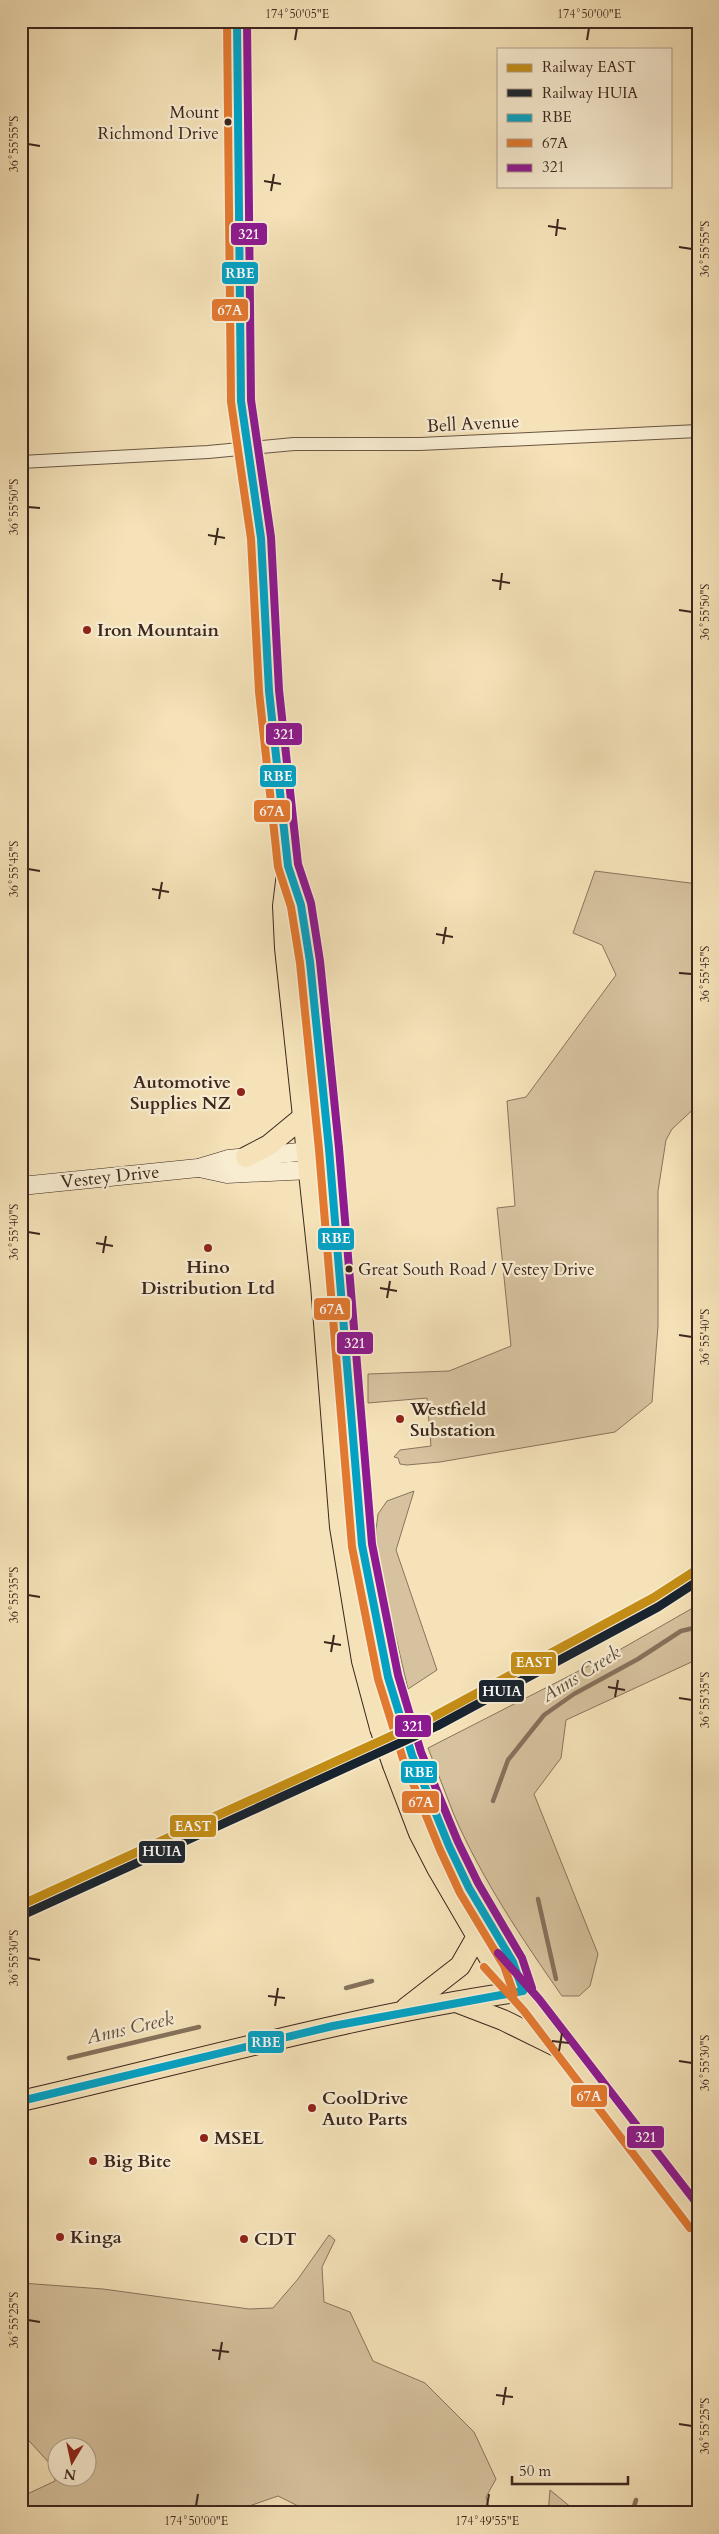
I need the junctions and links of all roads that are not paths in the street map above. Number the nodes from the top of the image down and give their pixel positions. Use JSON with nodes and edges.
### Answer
{"nodes":[{"id":1,"x":237,"y":21,"type":"edge"},
{"id":2,"x":698,"y":431,"type":"edge"},
{"id":3,"x":249,"y":448,"type":"junction"},
{"id":4,"x":21,"y":462,"type":"edge"},
{"id":5,"x":288,"y":866,"type":"junction"},
{"id":6,"x":303,"y":1117,"type":"junction"},
{"id":7,"x":306,"y":1152,"type":"junction"},
{"id":8,"x":246,"y":1157,"type":"junction"},
{"id":9,"x":330,"y":1159,"type":"junction"},
{"id":10,"x":198,"y":1168,"type":"junction"},
{"id":11,"x":308,"y":1171,"type":"junction"},
{"id":12,"x":21,"y":1186,"type":"edge"},
{"id":13,"x":476,"y":1938,"type":"junction"},
{"id":14,"x":523,"y":1991,"type":"junction"},
{"id":15,"x":454,"y":2001,"type":"junction"},
{"id":16,"x":402,"y":2011,"type":"junction"},
{"id":17,"x":568,"y":2052,"type":"junction"},
{"id":18,"x":21,"y":2101,"type":"edge"},
{"id":19,"x":698,"y":2222,"type":"edge"}],
"edges":[{"from":1,"to":3,"type":"main road"},
{"from":2,"to":3,"type":"street","name":"Bell Avenue"},
{"from":3,"to":4,"type":"street"},
{"from":3,"to":5,"type":"main road"},
{"from":5,"to":6,"type":"main road"},
{"from":5,"to":9,"type":"main road"},
{"from":6,"to":7,"type":"main road"},
{"from":6,"to":8,"type":"main road"},
{"from":7,"to":8,"type":"street","name":"Vestey Drive"},
{"from":7,"to":9,"type":"street","name":"Vestey Drive"},
{"from":7,"to":11,"type":"main road"},
{"from":8,"to":10,"type":"street","name":"Vestey Drive"},
{"from":9,"to":11,"type":"street","name":"Vestey Drive"},
{"from":9,"to":14,"type":"main road","bridge":true},
{"from":10,"to":11,"type":"street","name":"Vestey Drive"},
{"from":10,"to":12,"type":"street","name":"Vestey Drive"},
{"from":11,"to":13,"type":"main road","bridge":true},
{"from":13,"to":14,"type":"main road"},
{"from":13,"to":16,"type":"main road"},
{"from":14,"to":15,"type":"main road"},
{"from":14,"to":17,"type":"main road"},
{"from":15,"to":16,"type":"main road"},
{"from":15,"to":17,"type":"main road"},
{"from":16,"to":18,"type":"main road"},
{"from":17,"to":19,"type":"main road"}]}
